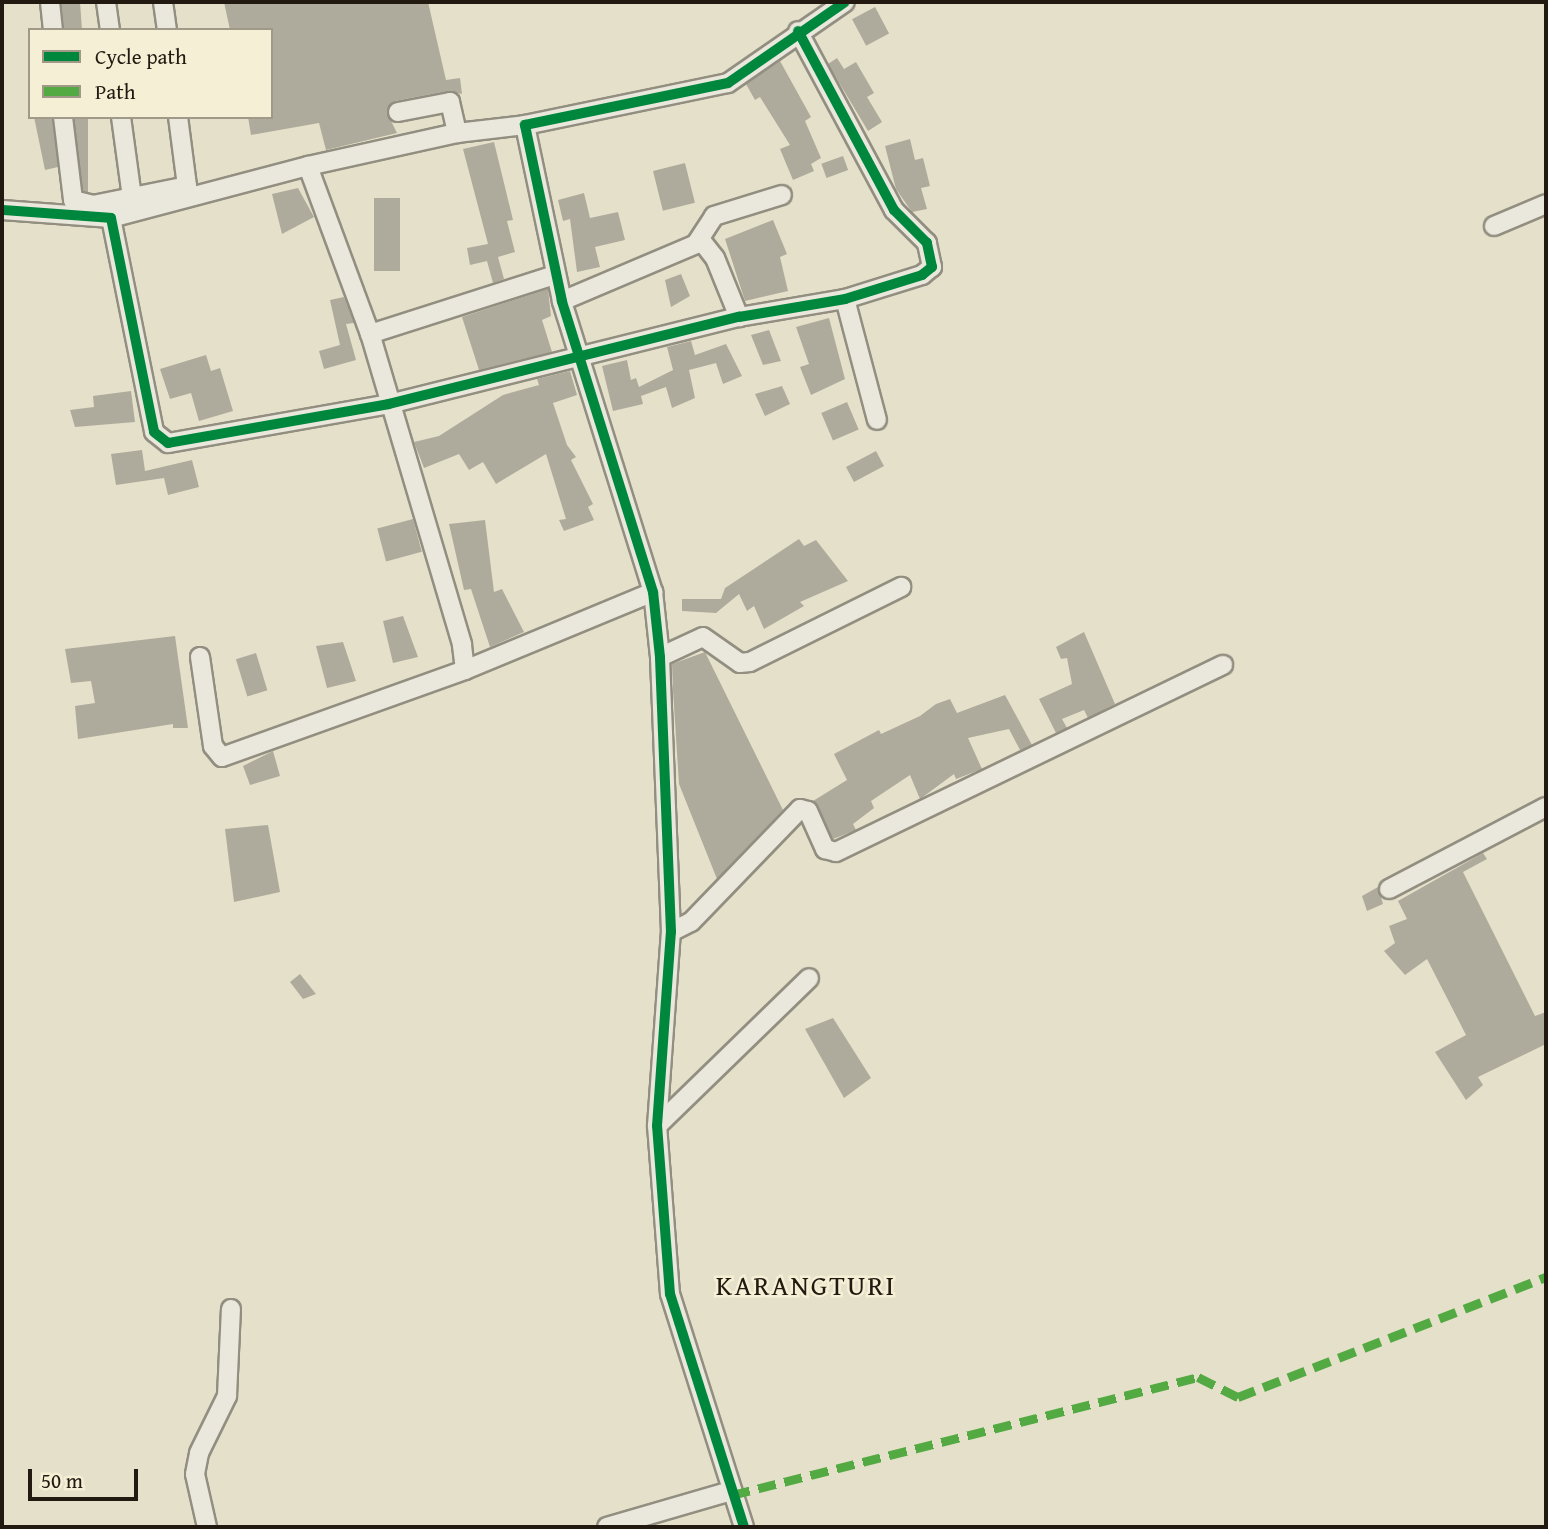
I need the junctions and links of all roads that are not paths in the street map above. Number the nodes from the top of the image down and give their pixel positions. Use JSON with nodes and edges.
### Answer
{"nodes":[{"id":1,"x":50,"y":2,"type":"edge"},
{"id":2,"x":106,"y":2,"type":"edge"},
{"id":3,"x":163,"y":2,"type":"edge"},
{"id":4,"x":845,"y":2,"type":"edge"},
{"id":5,"x":53,"y":28,"type":"edge"},
{"id":6,"x":110,"y":28,"type":"edge"},
{"id":7,"x":167,"y":28,"type":"edge"},
{"id":8,"x":798,"y":30,"type":"junction"},
{"id":9,"x":398,"y":112,"type":"dead end"},
{"id":10,"x":63,"y":119,"type":"edge"},
{"id":11,"x":121,"y":119,"type":"edge"},
{"id":12,"x":178,"y":119,"type":"edge"},
{"id":13,"x":525,"y":125,"type":"junction"},
{"id":14,"x":457,"y":133,"type":"junction"},
{"id":15,"x":308,"y":166,"type":"junction"},
{"id":16,"x":782,"y":195,"type":"dead end"},
{"id":17,"x":132,"y":197,"type":"junction"},
{"id":18,"x":1546,"y":204,"type":"edge"},
{"id":19,"x":2,"y":210,"type":"edge"},
{"id":20,"x":100,"y":213,"type":"junction"},
{"id":21,"x":1494,"y":226,"type":"dead end"},
{"id":22,"x":700,"y":239,"type":"junction"},
{"id":23,"x":555,"y":275,"type":"junction"},
{"id":24,"x":845,"y":299,"type":"junction"},
{"id":25,"x":562,"y":301,"type":"junction"},
{"id":26,"x":739,"y":317,"type":"junction"},
{"id":27,"x":370,"y":334,"type":"junction"},
{"id":28,"x":579,"y":357,"type":"junction"},
{"id":29,"x":389,"y":404,"type":"junction"},
{"id":30,"x":877,"y":420,"type":"dead end"},
{"id":31,"x":901,"y":587,"type":"dead end"},
{"id":32,"x":653,"y":592,"type":"junction"},
{"id":33,"x":200,"y":657,"type":"dead end"},
{"id":34,"x":660,"y":657,"type":"junction"},
{"id":35,"x":1223,"y":666,"type":"dead end"},
{"id":36,"x":465,"y":670,"type":"junction"},
{"id":37,"x":1546,"y":807,"type":"edge"},
{"id":38,"x":1389,"y":889,"type":"dead end"},
{"id":39,"x":671,"y":932,"type":"junction"},
{"id":40,"x":809,"y":978,"type":"dead end"},
{"id":41,"x":657,"y":1126,"type":"junction"},
{"id":42,"x":232,"y":1309,"type":"dead end"},
{"id":43,"x":731,"y":1491,"type":"junction"},
{"id":44,"x":207,"y":1527,"type":"edge"},
{"id":45,"x":607,"y":1527,"type":"edge"},
{"id":46,"x":744,"y":1527,"type":"edge"}],
"edges":[{"from":1,"to":5,"type":"street"},
{"from":2,"to":6,"type":"street"},
{"from":3,"to":7,"type":"street"},
{"from":4,"to":8,"type":"street"},
{"from":8,"to":13,"type":"street"},
{"from":8,"to":24,"type":"street"},
{"from":9,"to":14,"type":"street"},
{"from":10,"to":20,"type":"street"},
{"from":11,"to":17,"type":"street"},
{"from":12,"to":17,"type":"street"},
{"from":13,"to":14,"type":"street"},
{"from":13,"to":23,"type":"street"},
{"from":14,"to":15,"type":"street"},
{"from":15,"to":20,"type":"street"},
{"from":15,"to":27,"type":"street"},
{"from":16,"to":22,"type":"street"},
{"from":17,"to":20,"type":"street"},
{"from":18,"to":21,"type":"street"},
{"from":19,"to":20,"type":"street"},
{"from":20,"to":29,"type":"street"},
{"from":22,"to":25,"type":"street"},
{"from":22,"to":26,"type":"street"},
{"from":23,"to":25,"type":"street"},
{"from":23,"to":27,"type":"street"},
{"from":24,"to":26,"type":"street"},
{"from":24,"to":30,"type":"street"},
{"from":25,"to":28,"type":"street"},
{"from":26,"to":28,"type":"street"},
{"from":27,"to":29,"type":"street"},
{"from":28,"to":29,"type":"street"},
{"from":28,"to":32,"type":"street"},
{"from":29,"to":36,"type":"street"},
{"from":31,"to":34,"type":"street"},
{"from":32,"to":34,"type":"street"},
{"from":32,"to":36,"type":"street"},
{"from":33,"to":36,"type":"street"},
{"from":34,"to":39,"type":"street"},
{"from":35,"to":39,"type":"street"},
{"from":37,"to":38,"type":"street"},
{"from":39,"to":41,"type":"street"},
{"from":40,"to":41,"type":"street"},
{"from":41,"to":43,"type":"street"},
{"from":42,"to":44,"type":"street"},
{"from":43,"to":45,"type":"street"},
{"from":43,"to":46,"type":"street"}]}
